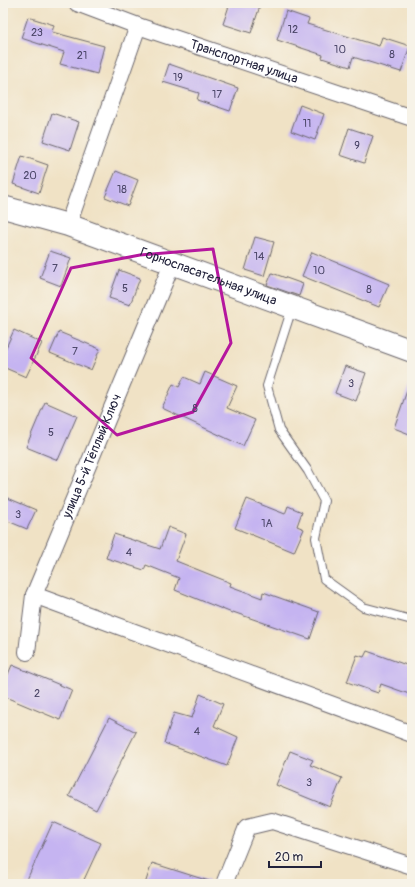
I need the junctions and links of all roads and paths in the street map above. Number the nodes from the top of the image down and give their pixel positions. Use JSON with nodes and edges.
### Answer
{"nodes":[{"id":1,"x":77,"y":3,"type":"edge"},
{"id":2,"x":138,"y":26,"type":"junction"},
{"id":3,"x":412,"y":118,"type":"edge"},
{"id":4,"x":3,"y":207,"type":"edge"},
{"id":5,"x":68,"y":225,"type":"junction"},
{"id":6,"x":172,"y":264,"type":"junction"},
{"id":7,"x":292,"y":308,"type":"junction"},
{"id":8,"x":412,"y":351,"type":"edge"},
{"id":9,"x":34,"y":595,"type":"junction"},
{"id":10,"x":412,"y":620,"type":"edge"},
{"id":11,"x":27,"y":652,"type":"dead end"},
{"id":12,"x":412,"y":734,"type":"edge"},
{"id":13,"x":412,"y":866,"type":"edge"},
{"id":14,"x":224,"y":884,"type":"edge"}],
"edges":[{"from":1,"to":2,"type":"street","name":"Транспортная улица"},
{"from":2,"to":3,"type":"street","name":"Транспортная улица"},
{"from":2,"to":5,"type":"street"},
{"from":4,"to":5,"type":"main road","name":"Горноспасательная улица"},
{"from":5,"to":6,"type":"main road","name":"Горноспасательная улица"},
{"from":6,"to":7,"type":"main road","name":"Горноспасательная улица"},
{"from":6,"to":9,"type":"street","name":"улица 5-й Тёплый Ключ"},
{"from":7,"to":8,"type":"main road","name":"Горноспасательная улица"},
{"from":7,"to":10,"type":"lane"},
{"from":9,"to":11,"type":"street","name":"улица 5-й Тёплый Ключ"},
{"from":9,"to":12,"type":"street"},
{"from":13,"to":14,"type":"street"}]}
